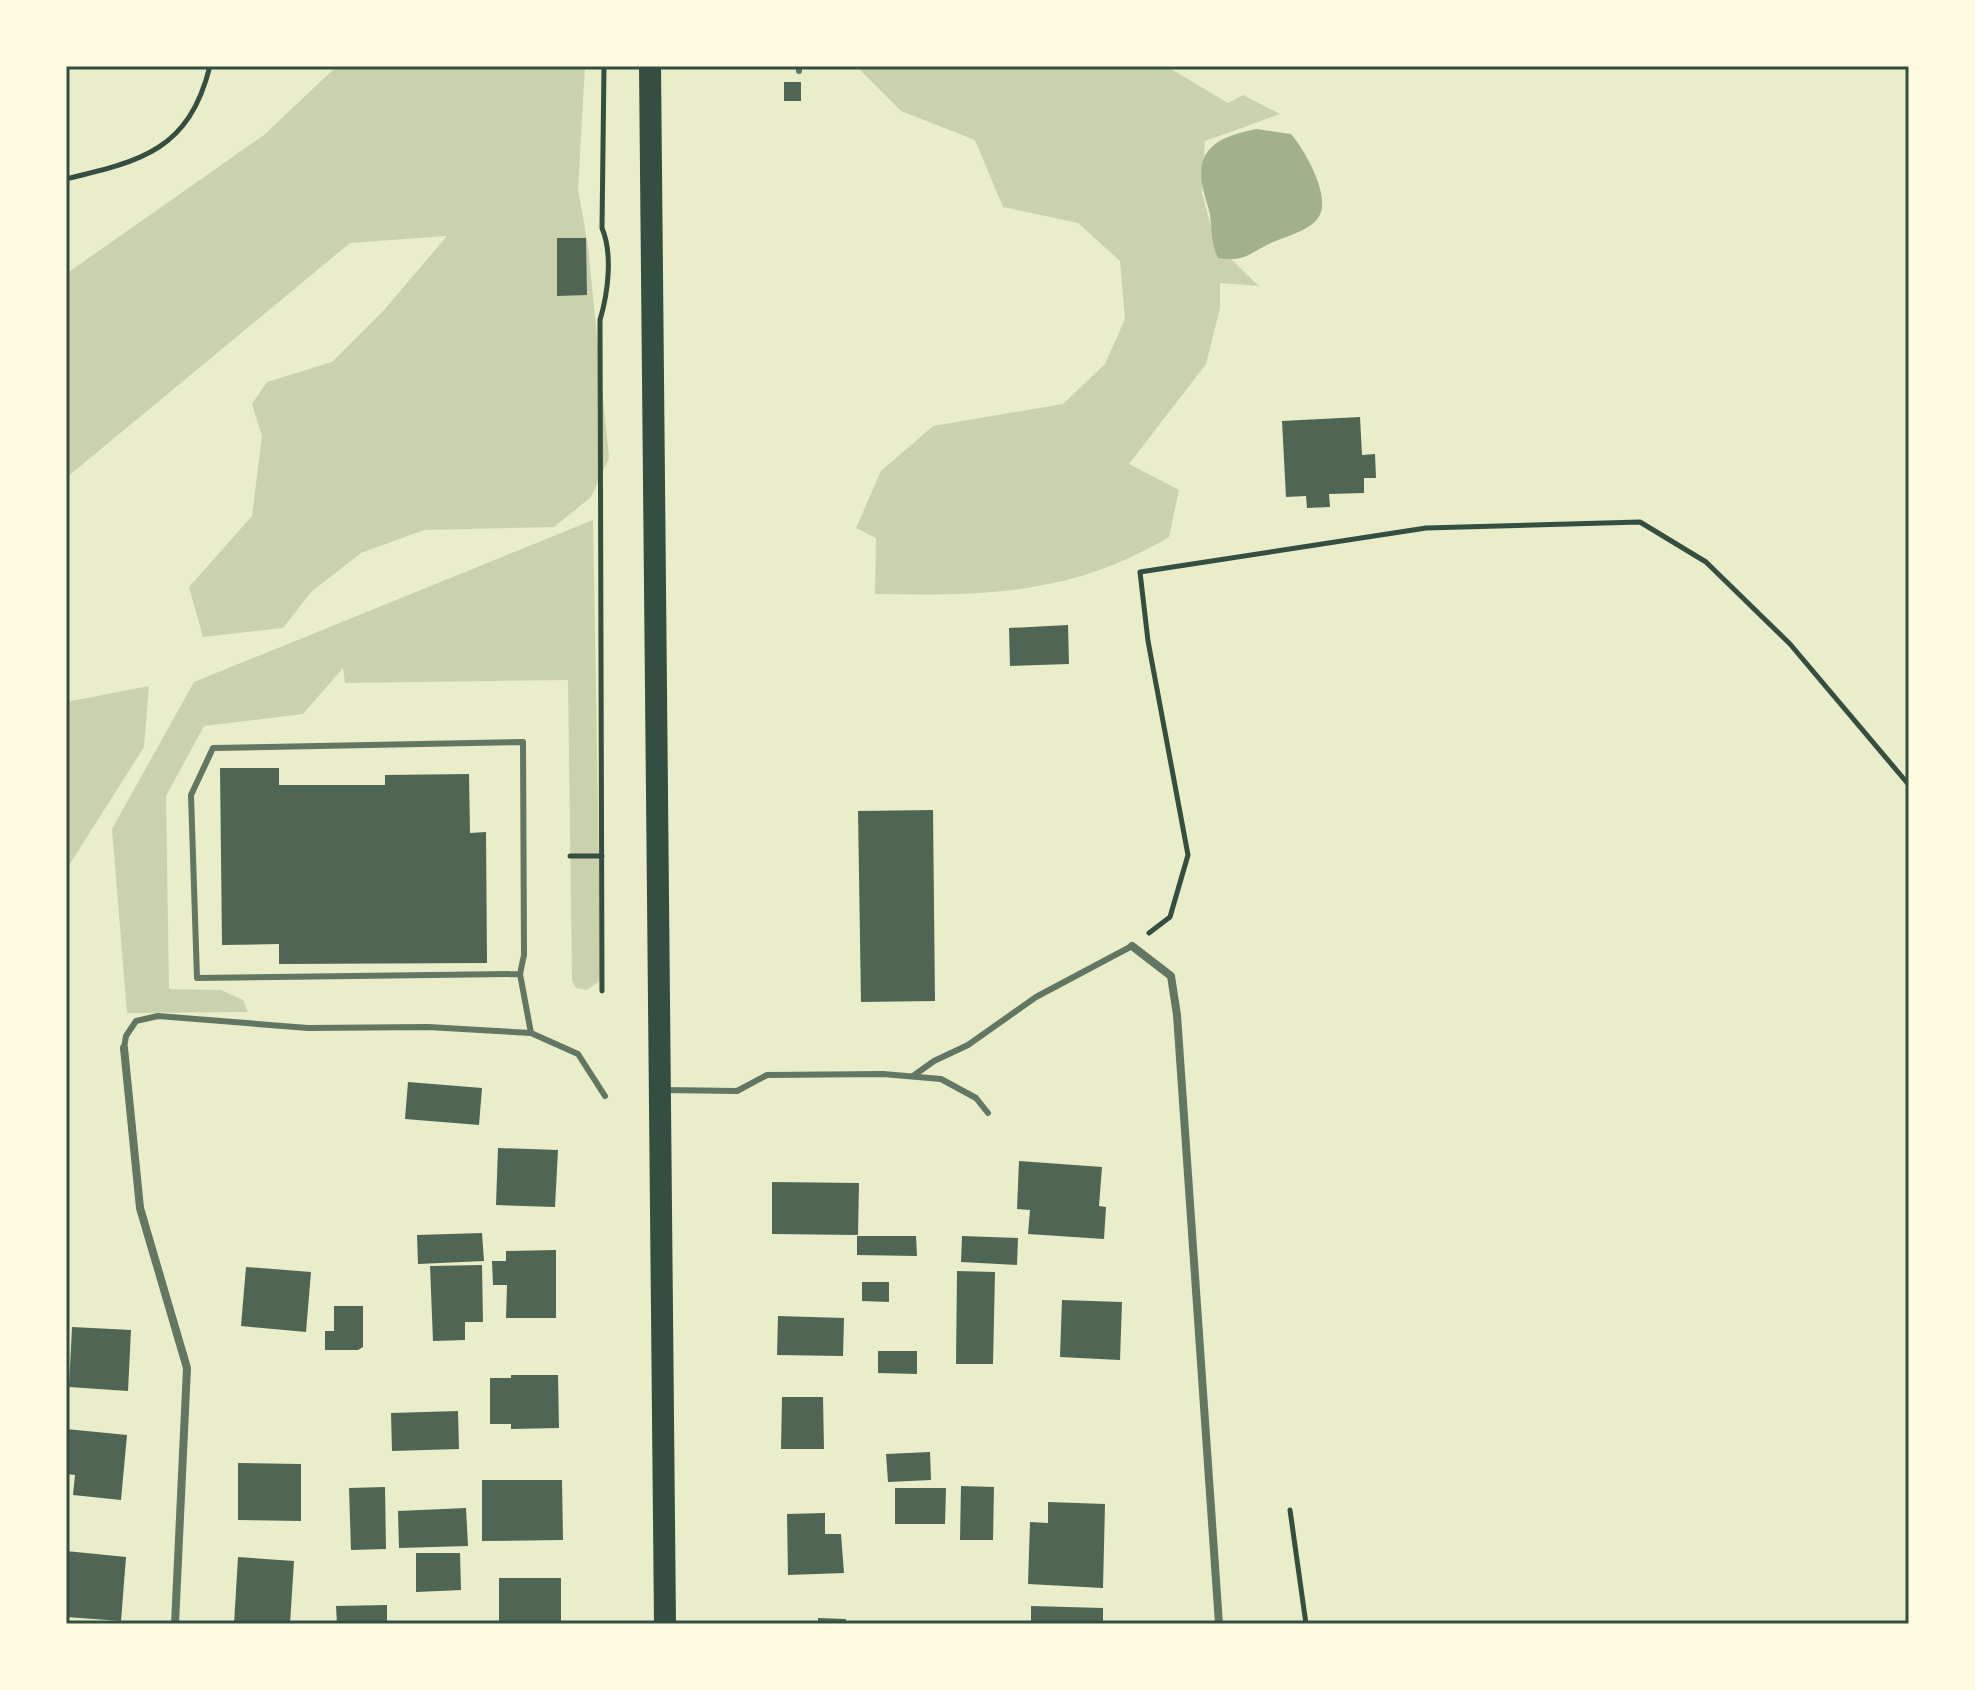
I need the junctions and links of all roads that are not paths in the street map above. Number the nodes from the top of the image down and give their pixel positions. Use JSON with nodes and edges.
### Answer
{"nodes":[{"id":1,"x":650,"y":66,"type":"edge"},
{"id":2,"x":1132,"y":946,"type":"joint"},
{"id":3,"x":520,"y":974,"type":"junction"},
{"id":4,"x":531,"y":1033,"type":"junction"},
{"id":5,"x":124,"y":1048,"type":"joint"},
{"id":6,"x":913,"y":1076,"type":"junction"},
{"id":7,"x":660,"y":1090,"type":"junction"},
{"id":8,"x":605,"y":1096,"type":"dead end"},
{"id":9,"x":988,"y":1113,"type":"dead end"},
{"id":10,"x":175,"y":1624,"type":"edge"},
{"id":11,"x":665,"y":1624,"type":"edge"},
{"id":12,"x":1219,"y":1624,"type":"edge"}],
"edges":[{"from":1,"to":7,"type":"highway"},
{"from":2,"to":6,"type":"lane"},
{"from":2,"to":12,"type":"street"},
{"from":3,"to":3,"type":"lane"},
{"from":3,"to":4,"type":"lane"},
{"from":4,"to":5,"type":"lane"},
{"from":4,"to":8,"type":"lane"},
{"from":5,"to":10,"type":"street"},
{"from":6,"to":7,"type":"lane"},
{"from":6,"to":9,"type":"lane"},
{"from":7,"to":11,"type":"highway"}]}
